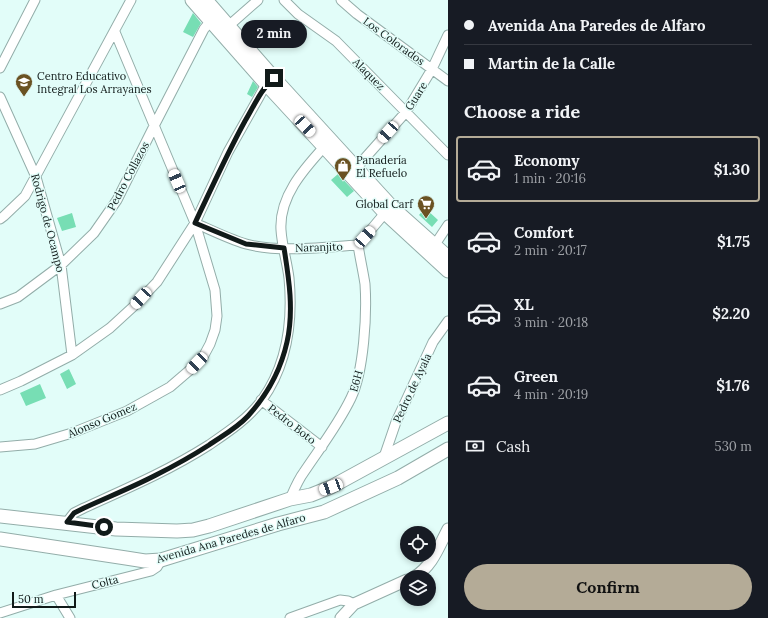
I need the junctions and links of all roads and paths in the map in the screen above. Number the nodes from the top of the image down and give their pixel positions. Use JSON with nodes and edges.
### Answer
{"nodes":[{"id":1,"x":35,"y":0,"type":"edge"},
{"id":2,"x":131,"y":0,"type":"edge"},
{"id":3,"x":192,"y":0,"type":"edge"},
{"id":4,"x":206,"y":0,"type":"edge"},
{"id":5,"x":258,"y":0,"type":"edge"},
{"id":6,"x":284,"y":0,"type":"edge"},
{"id":7,"x":341,"y":0,"type":"edge"},
{"id":8,"x":214,"y":17,"type":"junction"},
{"id":9,"x":224,"y":30,"type":"junction"},
{"id":10,"x":115,"y":32,"type":"junction"},
{"id":11,"x":448,"y":35,"type":"edge"},
{"id":12,"x":0,"y":68,"type":"edge"},
{"id":13,"x":432,"y":69,"type":"junction"},
{"id":14,"x":270,"y":81,"type":"junction"},
{"id":15,"x":448,"y":81,"type":"edge"},
{"id":16,"x":0,"y":97,"type":"edge"},
{"id":17,"x":406,"y":112,"type":"junction"},
{"id":18,"x":154,"y":126,"type":"junction"},
{"id":19,"x":324,"y":147,"type":"junction"},
{"id":20,"x":448,"y":155,"type":"edge"},
{"id":21,"x":356,"y":168,"type":"junction"},
{"id":22,"x":36,"y":177,"type":"junction"},
{"id":23,"x":385,"y":213,"type":"junction"},
{"id":24,"x":0,"y":219,"type":"edge"},
{"id":25,"x":195,"y":223,"type":"junction"},
{"id":26,"x":448,"y":226,"type":"edge"},
{"id":27,"x":358,"y":245,"type":"junction"},
{"id":28,"x":284,"y":248,"type":"junction"},
{"id":29,"x":431,"y":249,"type":"junction"},
{"id":30,"x":448,"y":257,"type":"edge"},
{"id":31,"x":61,"y":265,"type":"junction"},
{"id":32,"x":448,"y":271,"type":"edge"},
{"id":33,"x":0,"y":304,"type":"edge"},
{"id":34,"x":448,"y":321,"type":"edge"},
{"id":35,"x":72,"y":355,"type":"junction"},
{"id":36,"x":0,"y":390,"type":"edge"},
{"id":37,"x":261,"y":400,"type":"junction"},
{"id":38,"x":448,"y":423,"type":"edge"},
{"id":39,"x":0,"y":447,"type":"edge"},
{"id":40,"x":322,"y":447,"type":"junction"},
{"id":41,"x":448,"y":449,"type":"edge"},
{"id":42,"x":383,"y":460,"type":"junction"},
{"id":43,"x":290,"y":499,"type":"junction"},
{"id":44,"x":0,"y":516,"type":"edge"},
{"id":45,"x":67,"y":522,"type":"junction"},
{"id":46,"x":448,"y":529,"type":"edge"},
{"id":47,"x":0,"y":539,"type":"edge"},
{"id":48,"x":161,"y":560,"type":"junction"},
{"id":49,"x":425,"y":570,"type":"edge"},
{"id":50,"x":400,"y":583,"type":"edge"},
{"id":51,"x":56,"y":595,"type":"junction"},
{"id":52,"x":354,"y":604,"type":"junction"},
{"id":53,"x":0,"y":613,"type":"edge"},
{"id":54,"x":70,"y":618,"type":"edge"},
{"id":55,"x":290,"y":618,"type":"edge"},
{"id":56,"x":341,"y":618,"type":"edge"}],
"edges":[{"from":1,"to":12,"type":"street"},
{"from":2,"to":10,"type":"street"},
{"from":3,"to":8,"type":"main road"},
{"from":4,"to":8,"type":"main road"},
{"from":5,"to":9,"type":"street"},
{"from":6,"to":17,"type":"street","name":"Alaquez"},
{"from":7,"to":13,"type":"street","name":"Los Colorados"},
{"from":8,"to":9,"type":"main road"},
{"from":8,"to":18,"type":"street","name":"Pedro Collazos"},
{"from":9,"to":14,"type":"main road"},
{"from":10,"to":18,"type":"street","name":"Alonso Gomez"},
{"from":10,"to":22,"type":"street"},
{"from":11,"to":13,"type":"street","name":"Guare"},
{"from":13,"to":15,"type":"street","name":"Los Colorados"},
{"from":13,"to":17,"type":"street","name":"Guare"},
{"from":14,"to":19,"type":"main road"},
{"from":14,"to":21,"type":"main road"},
{"from":14,"to":25,"type":"street"},
{"from":16,"to":22,"type":"street","name":"Rodrigo de Ocampo"},
{"from":17,"to":20,"type":"street","name":"Alaquez"},
{"from":17,"to":21,"type":"street","name":"Guare"},
{"from":18,"to":25,"type":"street","name":"Alonso Gomez"},
{"from":18,"to":31,"type":"street","name":"Pedro Collazos"},
{"from":19,"to":23,"type":"main road"},
{"from":19,"to":28,"type":"street"},
{"from":21,"to":29,"type":"main road"},
{"from":22,"to":24,"type":"street"},
{"from":22,"to":31,"type":"street","name":"Rodrigo de Ocampo"},
{"from":23,"to":27,"type":"street","name":"Naranjito"},
{"from":23,"to":29,"type":"main road"},
{"from":25,"to":28,"type":"street","name":"Naranjito"},
{"from":25,"to":35,"type":"street"},
{"from":25,"to":39,"type":"street","name":"Alonso Gomez"},
{"from":26,"to":29,"type":"street"},
{"from":27,"to":28,"type":"street","name":"Naranjito"},
{"from":27,"to":40,"type":"street","name":"E6H"},
{"from":28,"to":37,"type":"street"},
{"from":29,"to":30,"type":"main road"},
{"from":29,"to":32,"type":"main road"},
{"from":31,"to":33,"type":"street","name":"Pedro Collazos"},
{"from":31,"to":35,"type":"street","name":"Rodrigo de Ocampo"},
{"from":34,"to":42,"type":"street","name":"Pedro de Ayala"},
{"from":35,"to":36,"type":"street"},
{"from":37,"to":40,"type":"street","name":"Pedro Boto"},
{"from":37,"to":45,"type":"street"},
{"from":38,"to":42,"type":"main road","name":"Avenida Ana Paredes de Alfaro"},
{"from":40,"to":43,"type":"street","name":"E6H"},
{"from":41,"to":48,"type":"main road","name":"Avenida Ana Paredes de Alfaro"},
{"from":42,"to":43,"type":"main road","name":"Avenida Ana Paredes de Alfaro"},
{"from":43,"to":45,"type":"main road","name":"Avenida Ana Paredes de Alfaro"},
{"from":44,"to":45,"type":"main road","name":"Avenida Ana Paredes de Alfaro"},
{"from":46,"to":49,"type":"street"},
{"from":47,"to":48,"type":"main road","name":"Avenida Ana Paredes de Alfaro"},
{"from":48,"to":51,"type":"street","name":"Colta"},
{"from":50,"to":52,"type":"street"},
{"from":51,"to":53,"type":"street","name":"Colta"},
{"from":51,"to":54,"type":"street"},
{"from":52,"to":55,"type":"street"},
{"from":52,"to":56,"type":"street"}]}
